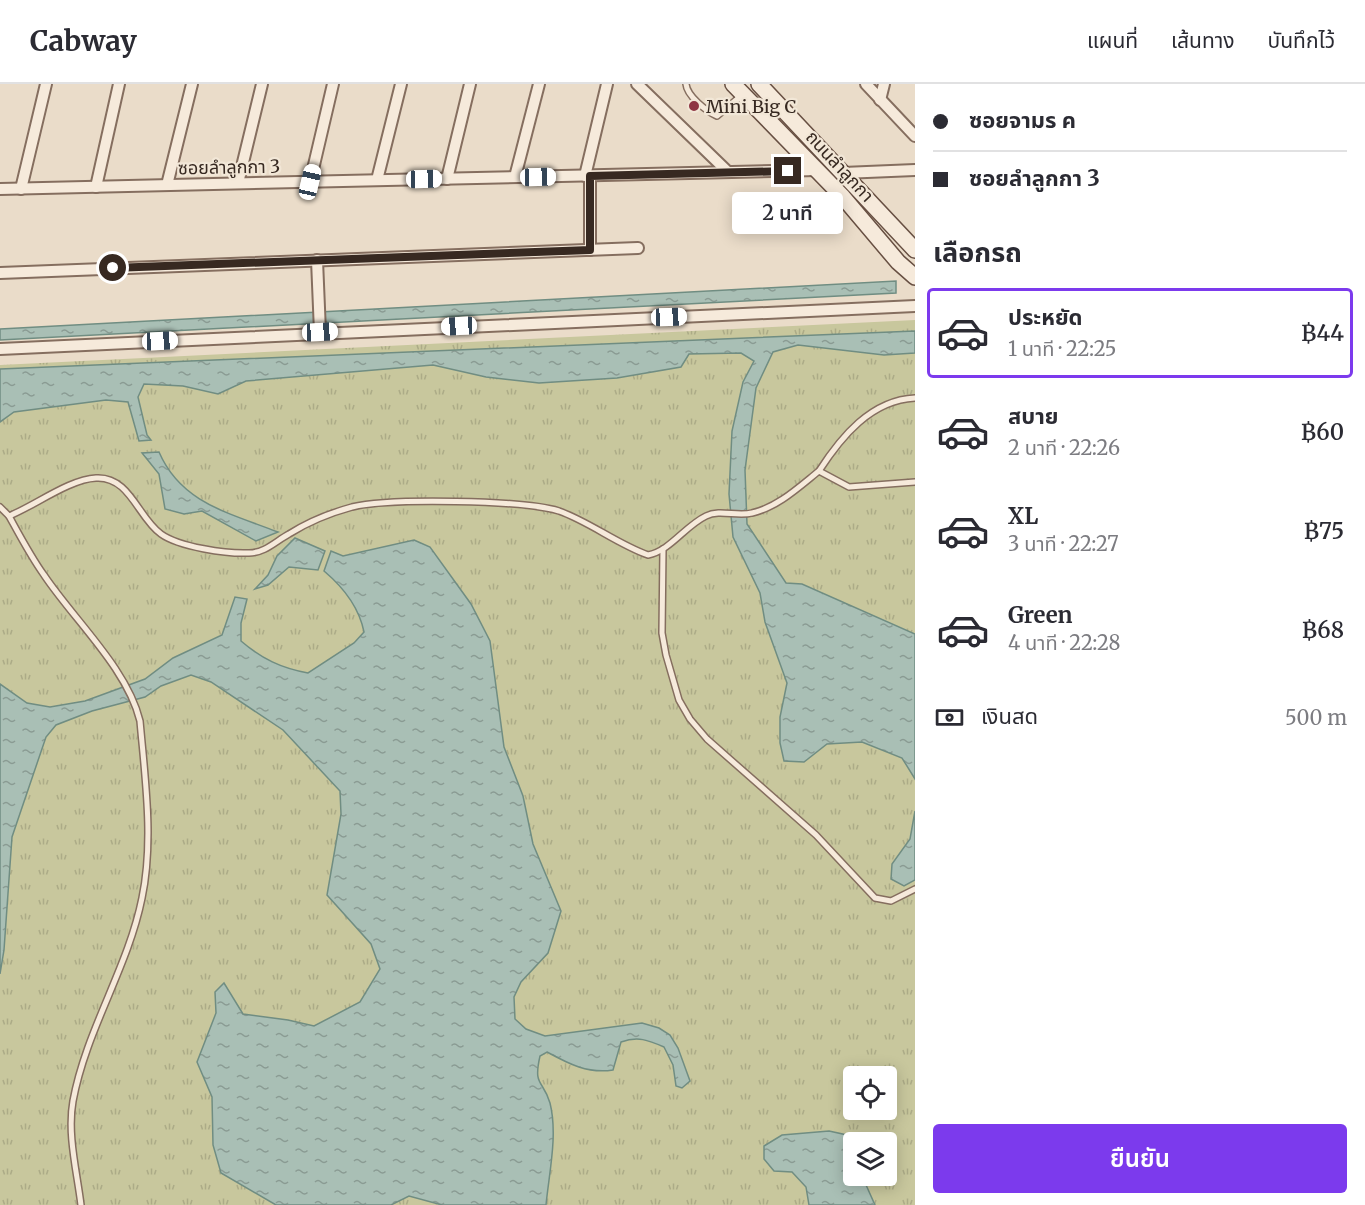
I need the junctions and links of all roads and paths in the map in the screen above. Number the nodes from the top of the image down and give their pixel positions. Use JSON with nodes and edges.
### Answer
{"nodes":[{"id":1,"x":46,"y":84,"type":"edge"},
{"id":2,"x":119,"y":84,"type":"edge"},
{"id":3,"x":192,"y":84,"type":"edge"},
{"id":4,"x":262,"y":84,"type":"edge"},
{"id":5,"x":333,"y":84,"type":"edge"},
{"id":6,"x":401,"y":84,"type":"edge"},
{"id":7,"x":470,"y":84,"type":"edge"},
{"id":8,"x":538,"y":84,"type":"edge"},
{"id":9,"x":607,"y":84,"type":"edge"},
{"id":10,"x":637,"y":84,"type":"edge"},
{"id":11,"x":686,"y":84,"type":"edge"},
{"id":12,"x":759,"y":84,"type":"edge"},
{"id":13,"x":866,"y":84,"type":"edge"},
{"id":14,"x":884,"y":84,"type":"edge"},
{"id":15,"x":738,"y":89,"type":"edge"},
{"id":16,"x":880,"y":100,"type":"junction"},
{"id":17,"x":915,"y":135,"type":"edge"},
{"id":18,"x":818,"y":170,"type":"junction"},
{"id":19,"x":915,"y":170,"type":"edge"},
{"id":20,"x":728,"y":172,"type":"junction"},
{"id":21,"x":843,"y":173,"type":"junction"},
{"id":22,"x":588,"y":176,"type":"junction"},
{"id":23,"x":515,"y":177,"type":"junction"},
{"id":24,"x":447,"y":179,"type":"junction"},
{"id":25,"x":377,"y":180,"type":"junction"},
{"id":26,"x":310,"y":182,"type":"junction"},
{"id":27,"x":238,"y":183,"type":"junction"},
{"id":28,"x":167,"y":185,"type":"junction"},
{"id":29,"x":96,"y":187,"type":"junction"},
{"id":30,"x":0,"y":189,"type":"edge"},
{"id":31,"x":21,"y":189,"type":"junction"},
{"id":32,"x":638,"y":248,"type":"dead end"},
{"id":33,"x":590,"y":250,"type":"junction"},
{"id":34,"x":915,"y":250,"type":"edge"},
{"id":35,"x":316,"y":260,"type":"junction"},
{"id":36,"x":0,"y":273,"type":"edge"},
{"id":37,"x":915,"y":277,"type":"edge"},
{"id":38,"x":915,"y":306,"type":"edge"},
{"id":39,"x":319,"y":327,"type":"junction"},
{"id":40,"x":0,"y":350,"type":"edge"},
{"id":41,"x":915,"y":398,"type":"edge"},
{"id":42,"x":819,"y":471,"type":"junction"},
{"id":43,"x":915,"y":482,"type":"edge"},
{"id":44,"x":0,"y":507,"type":"edge"},
{"id":45,"x":9,"y":516,"type":"junction"},
{"id":46,"x":663,"y":549,"type":"junction"},
{"id":47,"x":915,"y":889,"type":"edge"},
{"id":48,"x":81,"y":1205,"type":"edge"}],
"edges":[{"from":1,"to":31,"type":"street"},
{"from":2,"to":29,"type":"street"},
{"from":3,"to":28,"type":"street"},
{"from":4,"to":27,"type":"street"},
{"from":5,"to":26,"type":"street"},
{"from":6,"to":25,"type":"street"},
{"from":7,"to":24,"type":"street"},
{"from":8,"to":23,"type":"street"},
{"from":9,"to":22,"type":"street"},
{"from":10,"to":20,"type":"street"},
{"from":11,"to":15,"type":"lane"},
{"from":12,"to":21,"type":"main road","name":"ถนนลำลูกกา"},
{"from":13,"to":16,"type":"street"},
{"from":14,"to":16,"type":"street"},
{"from":15,"to":18,"type":"main road","name":"ถนนลำลูกกา"},
{"from":16,"to":17,"type":"street"},
{"from":18,"to":20,"type":"street","name":"ซอยลำลูกกา 3"},
{"from":18,"to":37,"type":"main road","name":"ถนนลำลูกกา"},
{"from":19,"to":21,"type":"street"},
{"from":20,"to":22,"type":"street","name":"ซอยลำลูกกา 3"},
{"from":21,"to":34,"type":"main road","name":"ถนนลำลูกกา"},
{"from":22,"to":23,"type":"street","name":"ซอยลำลูกกา 3"},
{"from":22,"to":33,"type":"street"},
{"from":23,"to":24,"type":"street","name":"ซอยลำลูกกา 3"},
{"from":24,"to":25,"type":"street","name":"ซอยลำลูกกา 3"},
{"from":25,"to":26,"type":"street","name":"ซอยลำลูกกา 3"},
{"from":26,"to":27,"type":"street","name":"ซอยลำลูกกา 3"},
{"from":27,"to":28,"type":"street","name":"ซอยลำลูกกา 3"},
{"from":28,"to":29,"type":"street","name":"ซอยลำลูกกา 3"},
{"from":29,"to":31,"type":"street","name":"ซอยลำลูกกา 3"},
{"from":30,"to":31,"type":"street","name":"ซอยลำลูกกา 3"},
{"from":32,"to":33,"type":"street"},
{"from":33,"to":35,"type":"street"},
{"from":35,"to":36,"type":"street"},
{"from":35,"to":39,"type":"street"},
{"from":38,"to":39,"type":"street"},
{"from":39,"to":40,"type":"street"},
{"from":41,"to":42,"type":"lane"},
{"from":42,"to":43,"type":"lane"},
{"from":42,"to":46,"type":"lane"},
{"from":44,"to":45,"type":"lane"},
{"from":45,"to":46,"type":"lane"},
{"from":45,"to":48,"type":"lane"},
{"from":46,"to":47,"type":"lane"}]}
